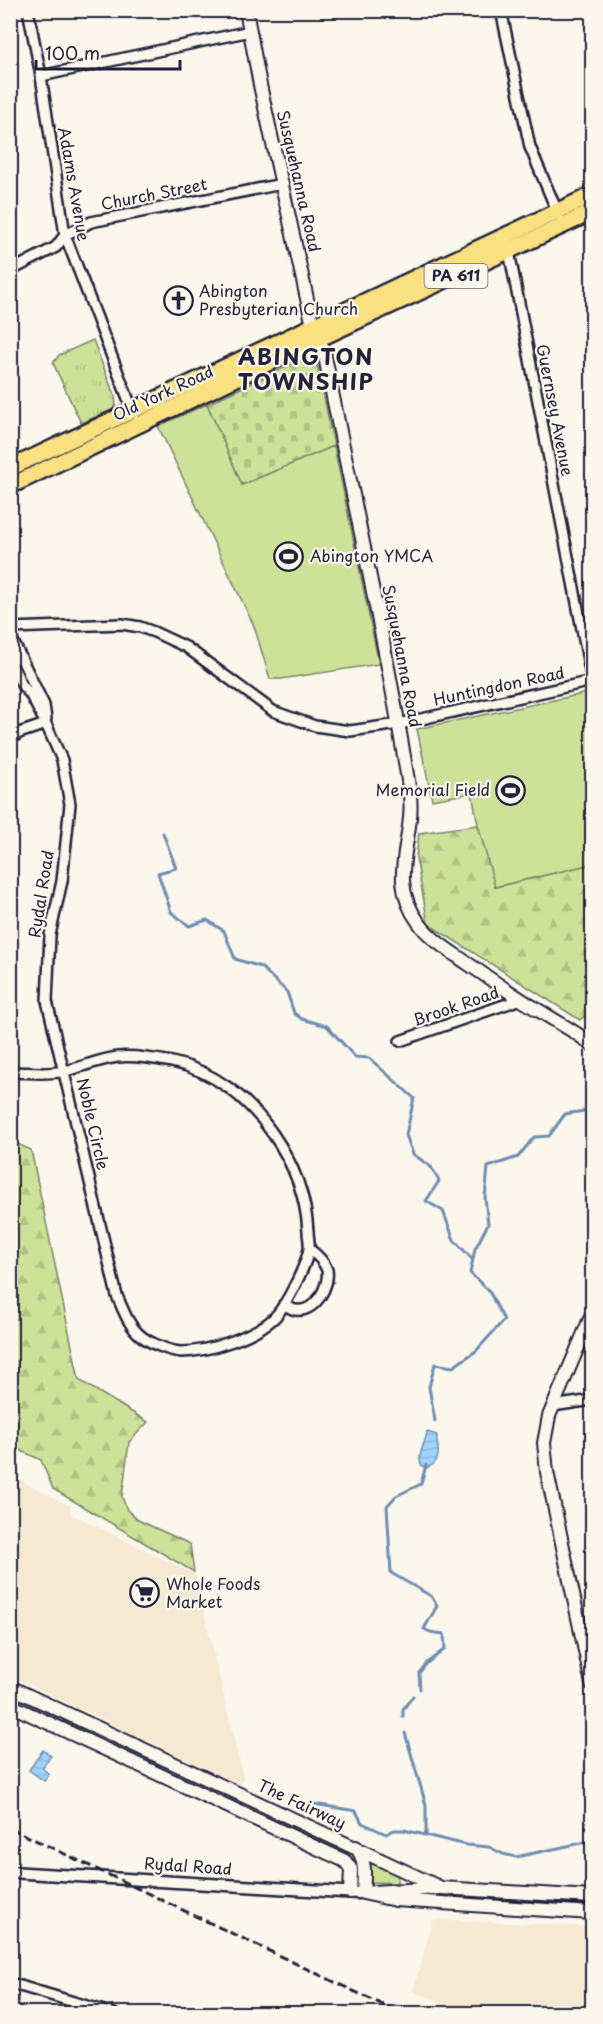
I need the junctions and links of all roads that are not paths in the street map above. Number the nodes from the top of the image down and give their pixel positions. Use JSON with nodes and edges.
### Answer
{"nodes":[{"id":1,"x":27,"y":10,"type":"edge"},
{"id":2,"x":246,"y":10,"type":"edge"},
{"id":3,"x":501,"y":10,"type":"edge"},
{"id":4,"x":250,"y":31,"type":"junction"},
{"id":5,"x":41,"y":76,"type":"junction"},
{"id":6,"x":282,"y":184,"type":"junction"},
{"id":7,"x":592,"y":195,"type":"edge"},
{"id":8,"x":592,"y":212,"type":"edge"},
{"id":9,"x":561,"y":219,"type":"junction"},
{"id":10,"x":65,"y":235,"type":"junction"},
{"id":11,"x":509,"y":251,"type":"junction"},
{"id":12,"x":11,"y":271,"type":"edge"},
{"id":13,"x":316,"y":332,"type":"junction"},
{"id":14,"x":133,"y":410,"type":"junction"},
{"id":15,"x":138,"y":425,"type":"junction"},
{"id":16,"x":10,"y":468,"type":"edge"},
{"id":17,"x":10,"y":486,"type":"edge"},
{"id":18,"x":10,"y":628,"type":"edge"},
{"id":19,"x":10,"y":635,"type":"edge"},
{"id":20,"x":21,"y":657,"type":"junction"},
{"id":21,"x":10,"y":661,"type":"edge"},
{"id":22,"x":592,"y":681,"type":"edge"},
{"id":23,"x":46,"y":724,"type":"junction"},
{"id":24,"x":399,"y":724,"type":"junction"},
{"id":25,"x":10,"y":740,"type":"edge"},
{"id":26,"x":521,"y":999,"type":"junction"},
{"id":27,"x":400,"y":1041,"type":"dead end"},
{"id":28,"x":592,"y":1045,"type":"edge"},
{"id":29,"x":65,"y":1071,"type":"junction"},
{"id":30,"x":10,"y":1072,"type":"edge"},
{"id":31,"x":309,"y":1249,"type":"junction"},
{"id":32,"x":284,"y":1304,"type":"junction"},
{"id":33,"x":592,"y":1314,"type":"edge"},
{"id":34,"x":592,"y":1400,"type":"edge"},
{"id":35,"x":553,"y":1406,"type":"junction"},
{"id":36,"x":592,"y":1684,"type":"edge"},
{"id":37,"x":10,"y":1687,"type":"edge"},
{"id":38,"x":10,"y":1705,"type":"edge"},
{"id":39,"x":254,"y":1801,"type":"junction"},
{"id":40,"x":247,"y":1816,"type":"junction"},
{"id":41,"x":356,"y":1847,"type":"junction"},
{"id":42,"x":10,"y":1872,"type":"edge"},
{"id":43,"x":441,"y":1888,"type":"junction"},
{"id":44,"x":350,"y":1892,"type":"junction"},
{"id":45,"x":363,"y":1893,"type":"junction"},
{"id":46,"x":592,"y":1897,"type":"edge"},
{"id":47,"x":592,"y":1912,"type":"edge"},
{"id":48,"x":10,"y":1983,"type":"edge"},
{"id":49,"x":114,"y":2013,"type":"edge"}],
"edges":[{"from":1,"to":5,"type":"street","name":"Adams Avenue"},
{"from":2,"to":4,"type":"main road","name":"Susquehanna Road"},
{"from":3,"to":9,"type":"street"},
{"from":4,"to":5,"type":"street"},
{"from":4,"to":6,"type":"main road","name":"Susquehanna Road"},
{"from":5,"to":10,"type":"street","name":"Adams Avenue"},
{"from":6,"to":10,"type":"street","name":"Church Street"},
{"from":6,"to":13,"type":"main road","name":"Susquehanna Road"},
{"from":7,"to":9,"type":"highway","name":"Old York Road","number":"PA 611"},
{"from":8,"to":9,"type":"highway","name":"Old York Road","number":"PA 611"},
{"from":9,"to":11,"type":"highway","name":"Old York Road","number":"PA 611"},
{"from":9,"to":13,"type":"highway","name":"Old York Road","number":"PA 611"},
{"from":10,"to":12,"type":"street","name":"Church Street"},
{"from":10,"to":14,"type":"street","name":"Adams Avenue"},
{"from":11,"to":13,"type":"highway","name":"Old York Road","number":"PA 611"},
{"from":11,"to":22,"type":"street","name":"Guernsey Avenue"},
{"from":13,"to":14,"type":"highway","name":"Old York Road","number":"PA 611"},
{"from":13,"to":15,"type":"highway","name":"Old York Road","number":"PA 611"},
{"from":13,"to":24,"type":"main road","name":"Susquehanna Road"},
{"from":14,"to":15,"type":"street","name":"Adams Avenue"},
{"from":14,"to":16,"type":"highway","name":"Old York Road","number":"PA 611"},
{"from":15,"to":17,"type":"highway","name":"Old York Road","number":"PA 611"},
{"from":18,"to":24,"type":"street","name":"Huntingdon Road"},
{"from":19,"to":20,"type":"street","name":"Rydal Road"},
{"from":20,"to":21,"type":"street"},
{"from":20,"to":23,"type":"street","name":"Rydal Road"},
{"from":21,"to":23,"type":"street","name":"Rydal Road"},
{"from":22,"to":24,"type":"street","name":"Huntingdon Road"},
{"from":23,"to":25,"type":"street"},
{"from":23,"to":29,"type":"street","name":"Rydal Road"},
{"from":24,"to":26,"type":"main road","name":"Susquehanna Road"},
{"from":26,"to":27,"type":"street","name":"Brook Road"},
{"from":26,"to":28,"type":"main road","name":"Susquehanna Road"},
{"from":29,"to":30,"type":"street"},
{"from":29,"to":31,"type":"street","name":"Noble Circle"},
{"from":29,"to":32,"type":"street","name":"Noble Circle"},
{"from":31,"to":32,"type":"street","name":"Noble Circle"},
{"from":31,"to":32,"type":"street"},
{"from":33,"to":35,"type":"main road"},
{"from":34,"to":35,"type":"street"},
{"from":35,"to":36,"type":"main road"},
{"from":37,"to":39,"type":"main road","name":"The Fairway"},
{"from":38,"to":40,"type":"main road","name":"The Fairway"},
{"from":39,"to":40,"type":"main road"},
{"from":39,"to":41,"type":"main road","name":"The Fairway"},
{"from":40,"to":44,"type":"main road","name":"The Fairway"},
{"from":41,"to":43,"type":"main road","name":"The Fairway"},
{"from":41,"to":45,"type":"main road"},
{"from":42,"to":44,"type":"street","name":"Rydal Road"},
{"from":43,"to":45,"type":"main road","name":"Rydal Road"},
{"from":43,"to":46,"type":"main road","name":"The Fairway"},
{"from":44,"to":45,"type":"street","name":"Rydal Road"},
{"from":45,"to":47,"type":"main road","name":"Rydal Road"},
{"from":48,"to":49,"type":"street"}]}
